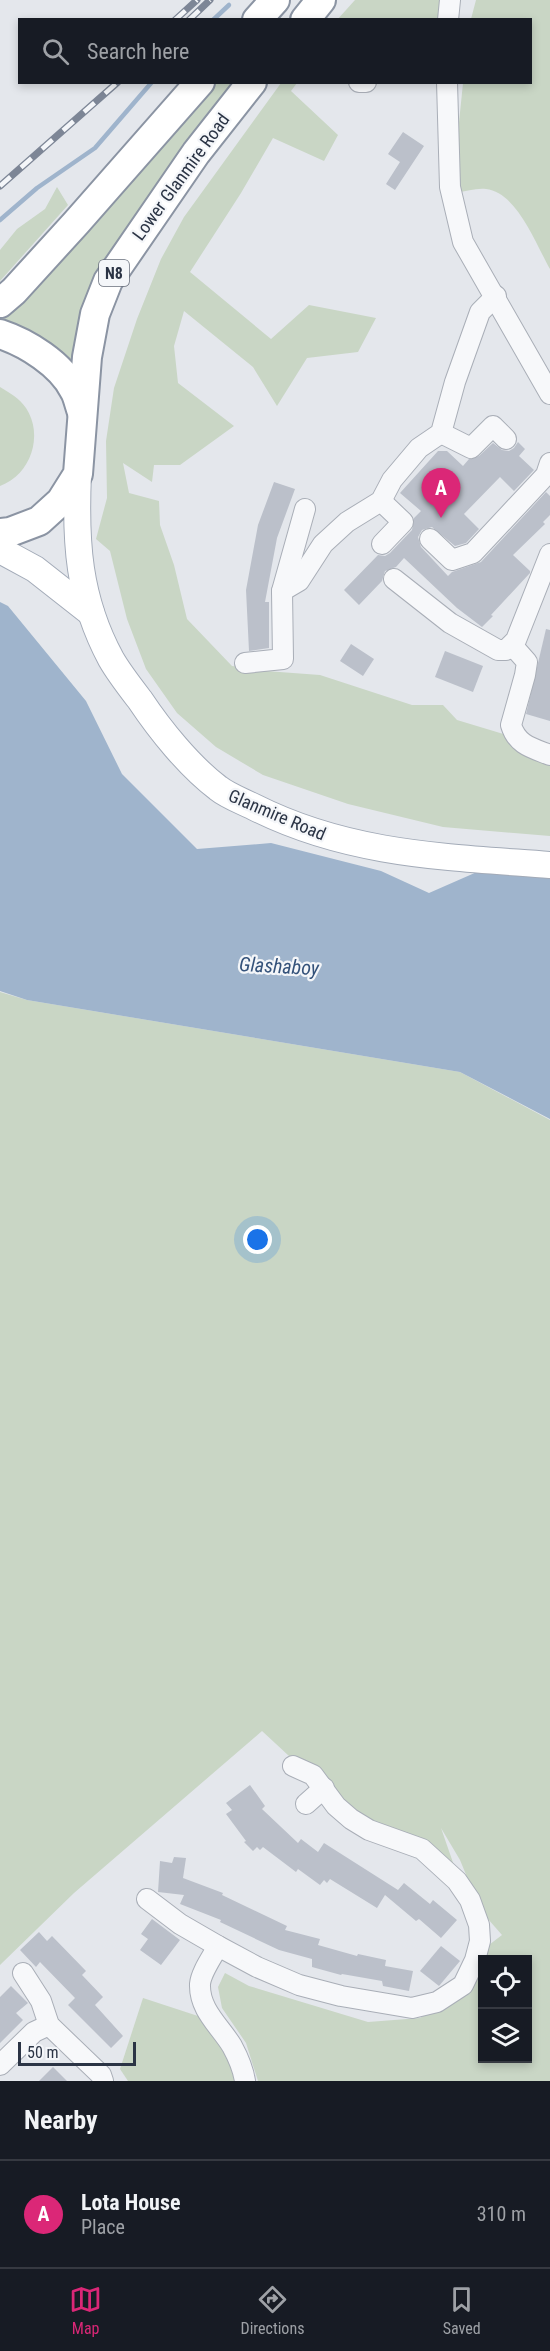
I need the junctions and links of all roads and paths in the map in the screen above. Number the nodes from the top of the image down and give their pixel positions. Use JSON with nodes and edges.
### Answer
{"nodes":[{"id":1,"x":275,"y":0,"type":"edge"},
{"id":2,"x":321,"y":0,"type":"edge"},
{"id":3,"x":450,"y":0,"type":"edge"},
{"id":4,"x":259,"y":18,"type":"edge"},
{"id":5,"x":307,"y":18,"type":"edge"},
{"id":6,"x":448,"y":18,"type":"edge"},
{"id":7,"x":198,"y":84,"type":"edge"},
{"id":8,"x":250,"y":84,"type":"edge"},
{"id":9,"x":444,"y":86,"type":"edge"},
{"id":10,"x":496,"y":296,"type":"junction"},
{"id":11,"x":0,"y":303,"type":"edge"},
{"id":12,"x":0,"y":334,"type":"edge"},
{"id":13,"x":550,"y":394,"type":"edge"},
{"id":14,"x":82,"y":413,"type":"junction"},
{"id":15,"x":441,"y":433,"type":"junction"},
{"id":16,"x":506,"y":439,"type":"dead end"},
{"id":17,"x":550,"y":463,"type":"edge"},
{"id":18,"x":78,"y":474,"type":"junction"},
{"id":19,"x":381,"y":501,"type":"junction"},
{"id":20,"x":305,"y":508,"type":"dead end"},
{"id":21,"x":0,"y":533,"type":"edge"},
{"id":22,"x":430,"y":539,"type":"dead end"},
{"id":23,"x":382,"y":544,"type":"dead end"},
{"id":24,"x":0,"y":550,"type":"edge"},
{"id":25,"x":550,"y":554,"type":"edge"},
{"id":26,"x":394,"y":579,"type":"dead end"},
{"id":27,"x":282,"y":591,"type":"junction"},
{"id":28,"x":91,"y":614,"type":"junction"},
{"id":29,"x":512,"y":645,"type":"junction"},
{"id":30,"x":245,"y":663,"type":"dead end"},
{"id":31,"x":550,"y":755,"type":"edge"},
{"id":32,"x":550,"y":865,"type":"edge"},
{"id":33,"x":293,"y":1766,"type":"dead end"},
{"id":34,"x":324,"y":1788,"type":"junction"},
{"id":35,"x":306,"y":1804,"type":"dead end"},
{"id":36,"x":147,"y":1899,"type":"dead end"},
{"id":37,"x":218,"y":1946,"type":"junction"},
{"id":38,"x":23,"y":1973,"type":"dead end"},
{"id":39,"x":49,"y":2025,"type":"junction"},
{"id":40,"x":0,"y":2065,"type":"edge"},
{"id":41,"x":103,"y":2081,"type":"edge"},
{"id":42,"x":245,"y":2081,"type":"edge"}],
"edges":[{"from":1,"to":4,"type":"highway"},
{"from":2,"to":5,"type":"highway"},
{"from":3,"to":6,"type":"street"},
{"from":7,"to":11,"type":"highway"},
{"from":8,"to":14,"type":"highway","name":"Lower Glanmire Road","number":"N8"},
{"from":9,"to":10,"type":"street"},
{"from":10,"to":13,"type":"street"},
{"from":10,"to":15,"type":"street"},
{"from":12,"to":14,"type":"highway","number":"N8"},
{"from":14,"to":18,"type":"highway","number":"N8"},
{"from":15,"to":16,"type":"street"},
{"from":15,"to":19,"type":"street"},
{"from":17,"to":22,"type":"street"},
{"from":18,"to":21,"type":"highway","number":"N8"},
{"from":18,"to":28,"type":"main road","name":"Glanmire Road"},
{"from":19,"to":23,"type":"street"},
{"from":19,"to":27,"type":"street"},
{"from":20,"to":27,"type":"street"},
{"from":24,"to":28,"type":"main road"},
{"from":25,"to":29,"type":"street"},
{"from":26,"to":29,"type":"street"},
{"from":27,"to":30,"type":"street"},
{"from":28,"to":32,"type":"main road","name":"Glanmire Road"},
{"from":29,"to":31,"type":"street"},
{"from":33,"to":34,"type":"street"},
{"from":34,"to":35,"type":"street"},
{"from":34,"to":37,"type":"street"},
{"from":36,"to":37,"type":"street"},
{"from":37,"to":42,"type":"street"},
{"from":38,"to":39,"type":"street"},
{"from":39,"to":40,"type":"street"},
{"from":39,"to":41,"type":"street"}]}
